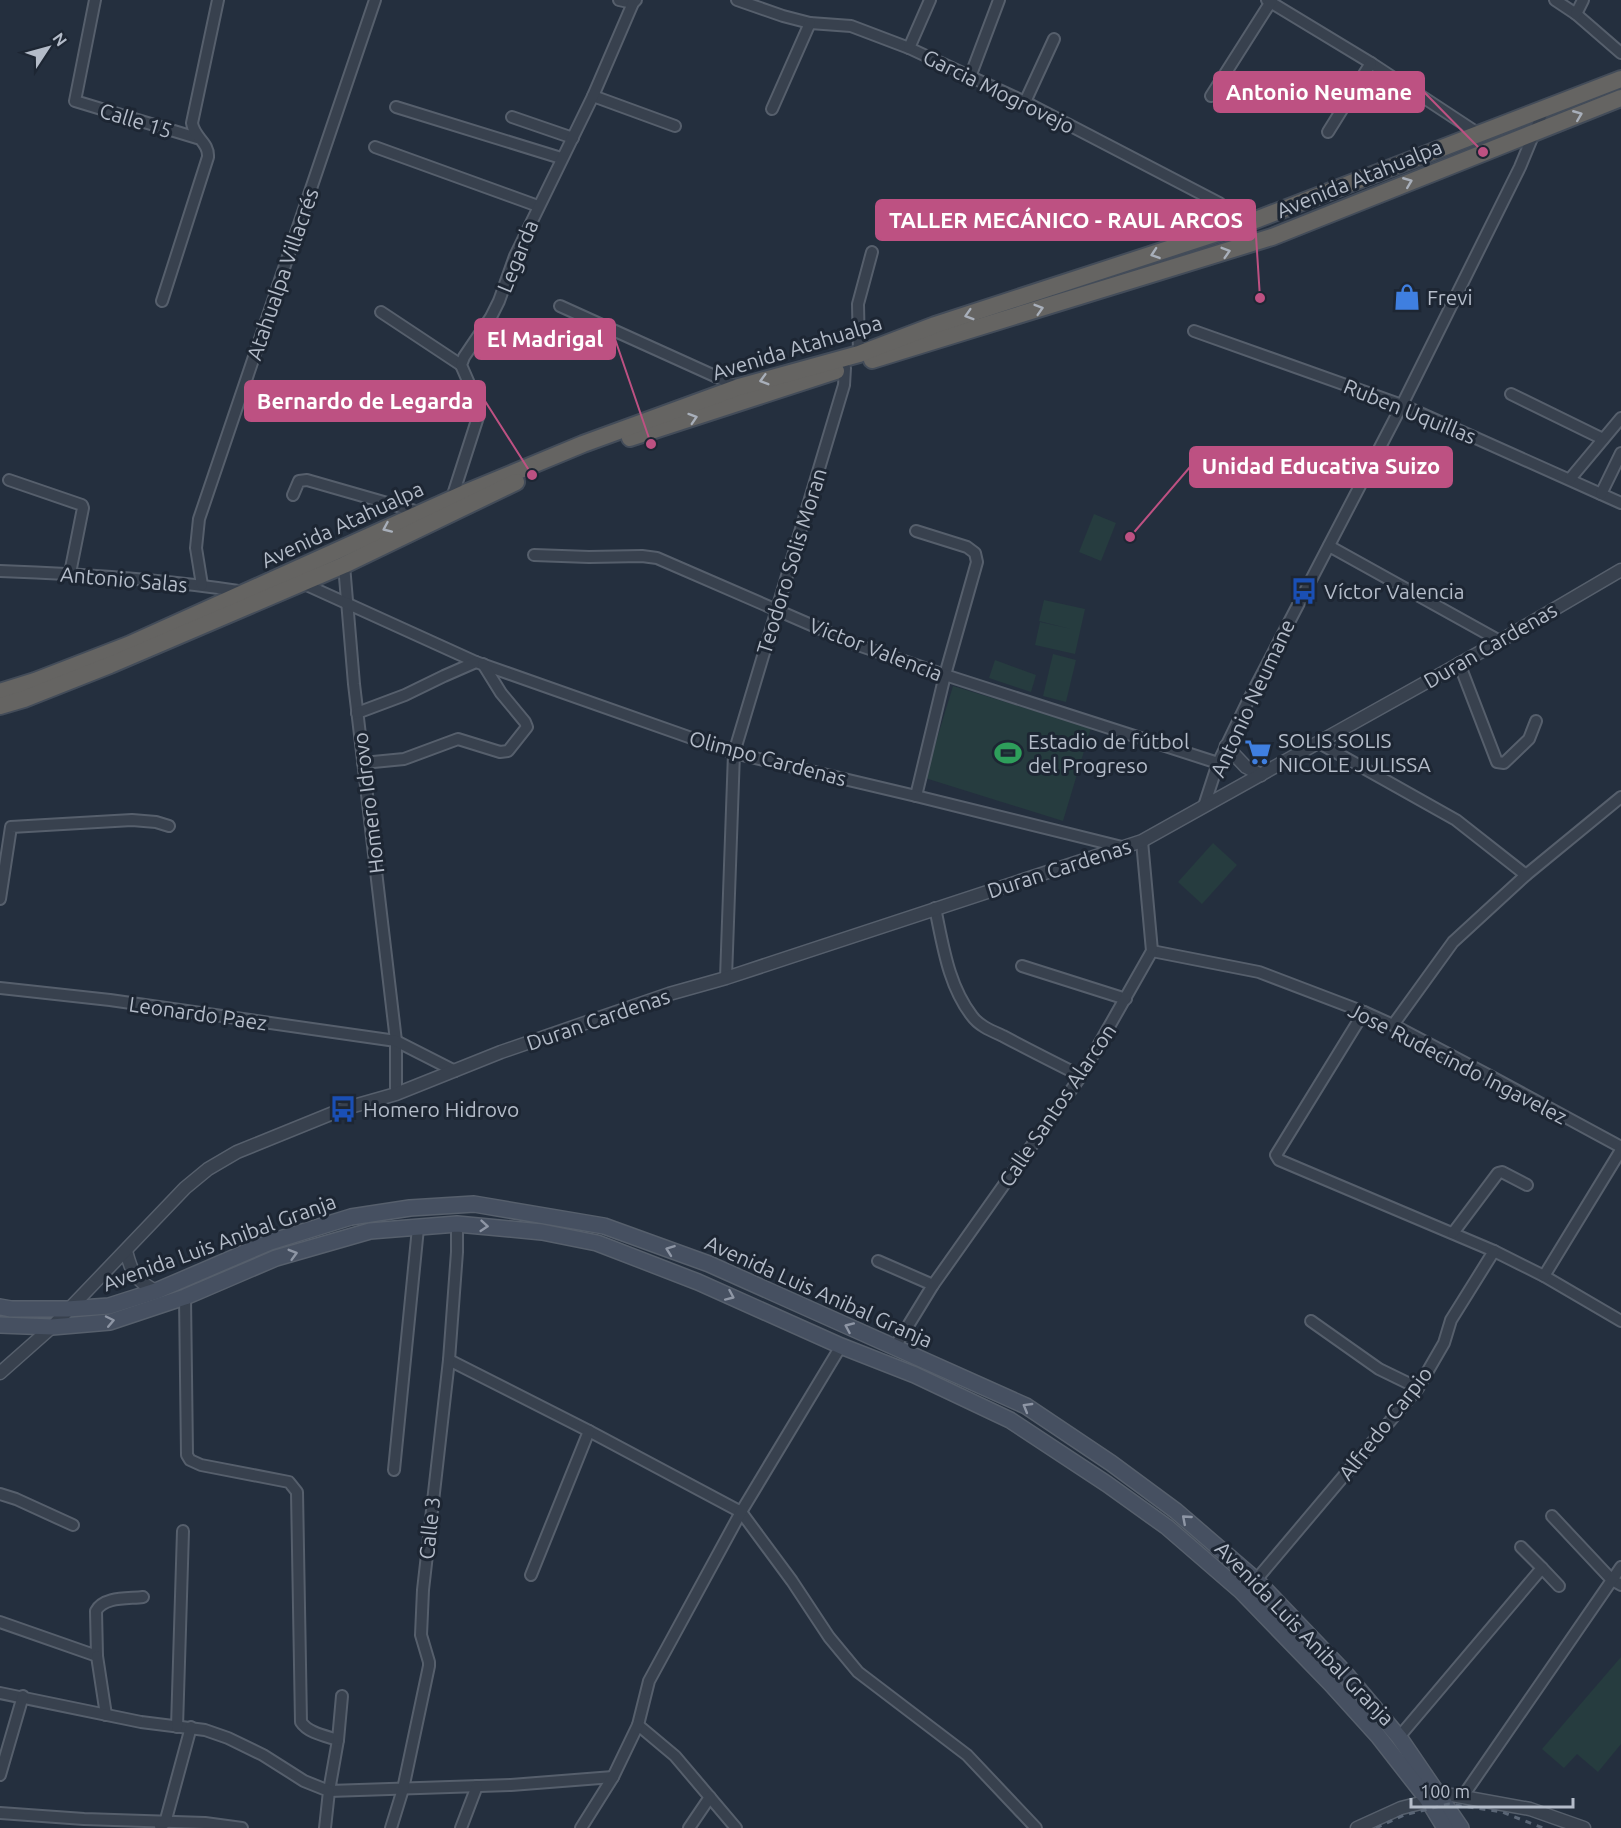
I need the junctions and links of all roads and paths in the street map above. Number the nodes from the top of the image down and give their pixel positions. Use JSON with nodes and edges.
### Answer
{"nodes":[{"id":1,"x":95,"y":0,"type":"edge"},
{"id":2,"x":218,"y":0,"type":"edge"},
{"id":3,"x":375,"y":0,"type":"edge"},
{"id":4,"x":619,"y":0,"type":"edge"},
{"id":5,"x":737,"y":0,"type":"edge"},
{"id":6,"x":930,"y":0,"type":"edge"},
{"id":7,"x":999,"y":0,"type":"edge"},
{"id":8,"x":1555,"y":0,"type":"edge"},
{"id":9,"x":1583,"y":0,"type":"edge"},
{"id":10,"x":635,"y":1,"type":"edge"},
{"id":11,"x":1270,"y":1,"type":"edge"},
{"id":12,"x":1576,"y":14,"type":"junction"},
{"id":13,"x":810,"y":23,"type":"junction"},
{"id":14,"x":1054,"y":39,"type":"dead end"},
{"id":15,"x":909,"y":48,"type":"junction"},
{"id":16,"x":1621,"y":52,"type":"edge"},
{"id":17,"x":1371,"y":63,"type":"junction"},
{"id":18,"x":970,"y":77,"type":"junction"},
{"id":19,"x":1621,"y":79,"type":"edge"},
{"id":20,"x":593,"y":96,"type":"junction"},
{"id":21,"x":1211,"y":96,"type":"dead end"},
{"id":22,"x":1621,"y":98,"type":"edge"},
{"id":23,"x":1025,"y":102,"type":"junction"},
{"id":24,"x":396,"y":107,"type":"dead end"},
{"id":25,"x":772,"y":109,"type":"dead end"},
{"id":26,"x":1544,"y":109,"type":"junction"},
{"id":27,"x":512,"y":117,"type":"dead end"},
{"id":28,"x":675,"y":126,"type":"dead end"},
{"id":29,"x":1328,"y":132,"type":"dead end"},
{"id":30,"x":1534,"y":133,"type":"junction"},
{"id":31,"x":1479,"y":134,"type":"junction"},
{"id":32,"x":197,"y":138,"type":"junction"},
{"id":33,"x":573,"y":138,"type":"junction"},
{"id":34,"x":375,"y":147,"type":"dead end"},
{"id":35,"x":561,"y":158,"type":"junction"},
{"id":36,"x":538,"y":206,"type":"junction"},
{"id":37,"x":1245,"y":224,"type":"junction"},
{"id":38,"x":872,"y":252,"type":"dead end"},
{"id":39,"x":162,"y":301,"type":"dead end"},
{"id":40,"x":560,"y":306,"type":"dead end"},
{"id":41,"x":381,"y":312,"type":"dead end"},
{"id":42,"x":1194,"y":331,"type":"dead end"},
{"id":43,"x":859,"y":354,"type":"junction"},
{"id":44,"x":461,"y":365,"type":"junction"},
{"id":45,"x":845,"y":368,"type":"junction"},
{"id":46,"x":739,"y":387,"type":"junction"},
{"id":47,"x":1511,"y":393,"type":"dead end"},
{"id":48,"x":1402,"y":405,"type":"junction"},
{"id":49,"x":1621,"y":418,"type":"edge"},
{"id":50,"x":1603,"y":439,"type":"junction"},
{"id":51,"x":1621,"y":453,"type":"edge"},
{"id":52,"x":1570,"y":479,"type":"junction"},
{"id":53,"x":9,"y":480,"type":"dead end"},
{"id":54,"x":1601,"y":494,"type":"junction"},
{"id":55,"x":294,"y":495,"type":"dead end"},
{"id":56,"x":1621,"y":503,"type":"edge"},
{"id":57,"x":452,"y":506,"type":"junction"},
{"id":58,"x":422,"y":513,"type":"junction"},
{"id":59,"x":915,"y":531,"type":"dead end"},
{"id":60,"x":1329,"y":546,"type":"junction"},
{"id":61,"x":534,"y":555,"type":"dead end"},
{"id":62,"x":344,"y":565,"type":"junction"},
{"id":63,"x":1621,"y":570,"type":"edge"},
{"id":64,"x":0,"y":571,"type":"edge"},
{"id":65,"x":70,"y":573,"type":"junction"},
{"id":66,"x":302,"y":583,"type":"junction"},
{"id":67,"x":202,"y":585,"type":"junction"},
{"id":68,"x":247,"y":592,"type":"junction"},
{"id":69,"x":348,"y":604,"type":"junction"},
{"id":70,"x":777,"y":611,"type":"junction"},
{"id":71,"x":1500,"y":641,"type":"junction"},
{"id":72,"x":480,"y":663,"type":"junction"},
{"id":73,"x":1459,"y":663,"type":"junction"},
{"id":74,"x":945,"y":675,"type":"junction"},
{"id":75,"x":0,"y":692,"type":"edge"},
{"id":76,"x":0,"y":706,"type":"edge"},
{"id":77,"x":357,"y":713,"type":"junction"},
{"id":78,"x":1536,"y":721,"type":"dead end"},
{"id":79,"x":1319,"y":743,"type":"junction"},
{"id":80,"x":1226,"y":746,"type":"junction"},
{"id":81,"x":734,"y":753,"type":"junction"},
{"id":82,"x":363,"y":763,"type":"junction"},
{"id":83,"x":1218,"y":763,"type":"junction"},
{"id":84,"x":1261,"y":775,"type":"junction"},
{"id":85,"x":916,"y":796,"type":"junction"},
{"id":86,"x":1621,"y":797,"type":"edge"},
{"id":87,"x":1204,"y":806,"type":"junction"},
{"id":88,"x":169,"y":826,"type":"dead end"},
{"id":89,"x":5,"y":828,"type":"edge"},
{"id":90,"x":1142,"y":841,"type":"junction"},
{"id":91,"x":1122,"y":847,"type":"junction"},
{"id":92,"x":1526,"y":875,"type":"junction"},
{"id":93,"x":0,"y":899,"type":"edge"},
{"id":94,"x":935,"y":908,"type":"junction"},
{"id":95,"x":1152,"y":951,"type":"junction"},
{"id":96,"x":1022,"y":966,"type":"dead end"},
{"id":97,"x":726,"y":978,"type":"junction"},
{"id":98,"x":0,"y":988,"type":"edge"},
{"id":99,"x":1126,"y":999,"type":"junction"},
{"id":100,"x":1364,"y":1012,"type":"junction"},
{"id":101,"x":1393,"y":1025,"type":"junction"},
{"id":102,"x":396,"y":1041,"type":"junction"},
{"id":103,"x":455,"y":1071,"type":"junction"},
{"id":104,"x":1081,"y":1076,"type":"junction"},
{"id":105,"x":396,"y":1094,"type":"junction"},
{"id":106,"x":1621,"y":1149,"type":"edge"},
{"id":107,"x":1527,"y":1185,"type":"dead end"},
{"id":108,"x":457,"y":1224,"type":"junction"},
{"id":109,"x":418,"y":1228,"type":"junction"},
{"id":110,"x":1453,"y":1233,"type":"junction"},
{"id":111,"x":126,"y":1251,"type":"junction"},
{"id":112,"x":1494,"y":1251,"type":"junction"},
{"id":113,"x":878,"y":1261,"type":"dead end"},
{"id":114,"x":1544,"y":1276,"type":"junction"},
{"id":115,"x":933,"y":1285,"type":"junction"},
{"id":116,"x":156,"y":1291,"type":"junction"},
{"id":117,"x":185,"y":1297,"type":"junction"},
{"id":118,"x":0,"y":1307,"type":"edge"},
{"id":119,"x":67,"y":1310,"type":"junction"},
{"id":120,"x":1311,"y":1322,"type":"dead end"},
{"id":121,"x":1621,"y":1322,"type":"edge"},
{"id":122,"x":0,"y":1325,"type":"edge"},
{"id":123,"x":52,"y":1326,"type":"junction"},
{"id":124,"x":841,"y":1346,"type":"junction"},
{"id":125,"x":895,"y":1347,"type":"junction"},
{"id":126,"x":449,"y":1360,"type":"junction"},
{"id":127,"x":0,"y":1373,"type":"edge"},
{"id":128,"x":1418,"y":1388,"type":"junction"},
{"id":129,"x":589,"y":1431,"type":"junction"},
{"id":130,"x":394,"y":1470,"type":"dead end"},
{"id":131,"x":0,"y":1494,"type":"edge"},
{"id":132,"x":741,"y":1512,"type":"junction"},
{"id":133,"x":1552,"y":1516,"type":"dead end"},
{"id":134,"x":73,"y":1525,"type":"dead end"},
{"id":135,"x":183,"y":1531,"type":"dead end"},
{"id":136,"x":1521,"y":1547,"type":"dead end"},
{"id":137,"x":1621,"y":1567,"type":"edge"},
{"id":138,"x":1542,"y":1568,"type":"junction"},
{"id":139,"x":531,"y":1575,"type":"dead end"},
{"id":140,"x":1256,"y":1580,"type":"junction"},
{"id":141,"x":1616,"y":1582,"type":"edge"},
{"id":142,"x":1559,"y":1586,"type":"dead end"},
{"id":143,"x":143,"y":1597,"type":"dead end"},
{"id":144,"x":0,"y":1622,"type":"edge"},
{"id":145,"x":97,"y":1656,"type":"junction"},
{"id":146,"x":0,"y":1693,"type":"edge"},
{"id":147,"x":23,"y":1696,"type":"junction"},
{"id":148,"x":342,"y":1696,"type":"dead end"},
{"id":149,"x":106,"y":1715,"type":"junction"},
{"id":150,"x":638,"y":1725,"type":"junction"},
{"id":151,"x":177,"y":1727,"type":"junction"},
{"id":152,"x":191,"y":1727,"type":"junction"},
{"id":153,"x":1400,"y":1737,"type":"junction"},
{"id":154,"x":338,"y":1740,"type":"junction"},
{"id":155,"x":0,"y":1775,"type":"edge"},
{"id":156,"x":613,"y":1777,"type":"junction"},
{"id":157,"x":477,"y":1786,"type":"junction"},
{"id":158,"x":403,"y":1789,"type":"junction"},
{"id":159,"x":329,"y":1791,"type":"junction"},
{"id":160,"x":1463,"y":1796,"type":"junction"},
{"id":161,"x":710,"y":1797,"type":"junction"},
{"id":162,"x":1435,"y":1799,"type":"junction"},
{"id":163,"x":0,"y":1813,"type":"edge"},
{"id":164,"x":161,"y":1826,"type":"edge"},
{"id":165,"x":242,"y":1828,"type":"edge"},
{"id":166,"x":325,"y":1828,"type":"edge"},
{"id":167,"x":391,"y":1828,"type":"edge"},
{"id":168,"x":461,"y":1828,"type":"edge"},
{"id":169,"x":581,"y":1828,"type":"edge"},
{"id":170,"x":689,"y":1828,"type":"edge"},
{"id":171,"x":736,"y":1828,"type":"edge"},
{"id":172,"x":1036,"y":1828,"type":"edge"},
{"id":173,"x":1357,"y":1828,"type":"edge"},
{"id":174,"x":1445,"y":1828,"type":"edge"},
{"id":175,"x":1461,"y":1828,"type":"edge"},
{"id":176,"x":1584,"y":1828,"type":"edge"}],
"edges":[{"from":1,"to":32,"type":"street","name":"Calle 15"},
{"from":2,"to":32,"type":"street"},
{"from":3,"to":67,"type":"street","name":"Atahualpa Villacrés"},
{"from":4,"to":10,"type":"street"},
{"from":5,"to":13,"type":"street","name":"Garcia Mogrovejo"},
{"from":6,"to":15,"type":"street"},
{"from":7,"to":18,"type":"street"},
{"from":8,"to":12,"type":"street"},
{"from":9,"to":12,"type":"street"},
{"from":10,"to":20,"type":"street","name":"Legarda"},
{"from":11,"to":17,"type":"street"},
{"from":11,"to":21,"type":"street"},
{"from":12,"to":16,"type":"street"},
{"from":13,"to":15,"type":"street","name":"Garcia Mogrovejo"},
{"from":13,"to":25,"type":"street"},
{"from":14,"to":23,"type":"street"},
{"from":15,"to":18,"type":"street","name":"Garcia Mogrovejo"},
{"from":17,"to":29,"type":"street"},
{"from":17,"to":31,"type":"street"},
{"from":18,"to":23,"type":"street","name":"Garcia Mogrovejo"},
{"from":19,"to":26,"type":"highway","name":"Avenida Atahualpa"},
{"from":20,"to":28,"type":"street"},
{"from":20,"to":33,"type":"street","name":"Legarda"},
{"from":30,"to":22,"type":"highway","name":"Avenida Atahualpa","one_way":true},
{"from":23,"to":37,"type":"street","name":"Garcia Mogrovejo"},
{"from":24,"to":35,"type":"street"},
{"from":26,"to":30,"type":"street","name":"Antonio Neumane"},
{"from":26,"to":31,"type":"highway","name":"Avenida Atahualpa"},
{"from":27,"to":33,"type":"street"},
{"from":45,"to":30,"type":"highway","name":"Avenida Atahualpa","one_way":true},
{"from":30,"to":48,"type":"street","name":"Antonio Neumane"},
{"from":31,"to":37,"type":"highway","name":"Avenida Atahualpa"},
{"from":32,"to":39,"type":"street"},
{"from":33,"to":35,"type":"street","name":"Legarda"},
{"from":34,"to":36,"type":"street"},
{"from":35,"to":36,"type":"street","name":"Legarda"},
{"from":36,"to":44,"type":"street","name":"Legarda"},
{"from":37,"to":43,"type":"highway","name":"Avenida Atahualpa","one_way":true},
{"from":38,"to":43,"type":"street"},
{"from":40,"to":46,"type":"street"},
{"from":41,"to":44,"type":"street"},
{"from":42,"to":48,"type":"street","name":"Ruben Uquillas"},
{"from":43,"to":46,"type":"highway","name":"Avenida Atahualpa","one_way":true},
{"from":44,"to":57,"type":"street"},
{"from":57,"to":45,"type":"highway","name":"Avenida Atahualpa","one_way":true},
{"from":45,"to":70,"type":"street","name":"Teodoro Solis Moran"},
{"from":46,"to":57,"type":"highway","name":"Avenida Atahualpa"},
{"from":47,"to":50,"type":"street"},
{"from":48,"to":52,"type":"street","name":"Ruben Uquillas"},
{"from":48,"to":60,"type":"street","name":"Antonio Neumane"},
{"from":49,"to":50,"type":"street"},
{"from":50,"to":52,"type":"street"},
{"from":51,"to":54,"type":"street"},
{"from":52,"to":54,"type":"street","name":"Ruben Uquillas"},
{"from":53,"to":65,"type":"street"},
{"from":54,"to":56,"type":"street","name":"Ruben Uquillas"},
{"from":55,"to":58,"type":"street"},
{"from":57,"to":58,"type":"highway","name":"Avenida Atahualpa"},
{"from":57,"to":62,"type":"highway","name":"Avenida Atahualpa"},
{"from":58,"to":68,"type":"highway","name":"Avenida Atahualpa","one_way":true},
{"from":59,"to":74,"type":"street"},
{"from":60,"to":71,"type":"street"},
{"from":60,"to":80,"type":"street","name":"Antonio Neumane"},
{"from":61,"to":70,"type":"street","name":"Victor Valencia"},
{"from":62,"to":66,"type":"highway","name":"Avenida Atahualpa"},
{"from":62,"to":69,"type":"street","name":"Homero Idrovo"},
{"from":63,"to":71,"type":"street","name":"Duran Cardenas"},
{"from":64,"to":65,"type":"street","name":"Antonio Salas"},
{"from":65,"to":67,"type":"street","name":"Antonio Salas"},
{"from":66,"to":69,"type":"street","name":"Olimpo Cardenas"},
{"from":66,"to":76,"type":"highway","name":"Avenida Atahualpa"},
{"from":67,"to":68,"type":"street","name":"Antonio Salas"},
{"from":68,"to":75,"type":"highway","name":"Avenida Atahualpa"},
{"from":69,"to":72,"type":"street","name":"Olimpo Cardenas"},
{"from":69,"to":77,"type":"street","name":"Homero Idrovo"},
{"from":70,"to":74,"type":"street","name":"Victor Valencia"},
{"from":70,"to":81,"type":"street","name":"Teodoro Solis Moran"},
{"from":71,"to":73,"type":"street","name":"Duran Cardenas"},
{"from":72,"to":77,"type":"street"},
{"from":72,"to":81,"type":"street","name":"Olimpo Cardenas"},
{"from":72,"to":82,"type":"street"},
{"from":73,"to":78,"type":"street"},
{"from":73,"to":79,"type":"street","name":"Duran Cardenas"},
{"from":74,"to":83,"type":"street","name":"Victor Valencia"},
{"from":74,"to":85,"type":"street"},
{"from":77,"to":82,"type":"street","name":"Homero Idrovo"},
{"from":79,"to":84,"type":"street","name":"Duran Cardenas"},
{"from":79,"to":92,"type":"street"},
{"from":80,"to":83,"type":"street","name":"Antonio Neumane"},
{"from":80,"to":84,"type":"street"},
{"from":81,"to":85,"type":"street","name":"Olimpo Cardenas"},
{"from":81,"to":97,"type":"street","name":"Teodoro Solis Moran"},
{"from":82,"to":102,"type":"street","name":"Homero Idrovo"},
{"from":83,"to":87,"type":"street","name":"Antonio Neumane"},
{"from":84,"to":87,"type":"street","name":"Duran Cardenas"},
{"from":85,"to":91,"type":"street","name":"Olimpo Cardenas"},
{"from":86,"to":92,"type":"street"},
{"from":87,"to":90,"type":"street","name":"Duran Cardenas"},
{"from":88,"to":89,"type":"street"},
{"from":89,"to":93,"type":"street"},
{"from":90,"to":91,"type":"street","name":"Duran Cardenas"},
{"from":90,"to":95,"type":"street"},
{"from":91,"to":94,"type":"street","name":"Duran Cardenas"},
{"from":92,"to":101,"type":"street"},
{"from":94,"to":97,"type":"street","name":"Duran Cardenas"},
{"from":94,"to":104,"type":"street"},
{"from":95,"to":99,"type":"street","name":"Calle Santos Alarcon"},
{"from":95,"to":100,"type":"street","name":"Jose Rudecindo Ingavelez"},
{"from":96,"to":99,"type":"street"},
{"from":97,"to":103,"type":"street","name":"Duran Cardenas"},
{"from":98,"to":102,"type":"street","name":"Leonardo Paez"},
{"from":99,"to":104,"type":"street","name":"Calle Santos Alarcon"},
{"from":100,"to":101,"type":"street","name":"Jose Rudecindo Ingavelez"},
{"from":100,"to":110,"type":"street"},
{"from":101,"to":106,"type":"street","name":"Jose Rudecindo Ingavelez"},
{"from":102,"to":103,"type":"street"},
{"from":102,"to":105,"type":"street","name":"Homero Idrovo"},
{"from":103,"to":105,"type":"street","name":"Duran Cardenas"},
{"from":104,"to":115,"type":"street","name":"Calle Santos Alarcon"},
{"from":105,"to":111,"type":"street","name":"Duran Cardenas"},
{"from":106,"to":114,"type":"street"},
{"from":107,"to":110,"type":"street"},
{"from":108,"to":109,"type":"main road","name":"Avenida Luis Anibal Granja"},
{"from":108,"to":124,"type":"main road","name":"Avenida Luis Anibal Granja","one_way":true},
{"from":108,"to":126,"type":"street","name":"Calle 3"},
{"from":117,"to":109,"type":"main road","name":"Avenida Luis Anibal Granja","one_way":true},
{"from":109,"to":130,"type":"street"},
{"from":110,"to":112,"type":"street"},
{"from":111,"to":116,"type":"street"},
{"from":111,"to":119,"type":"street","name":"Duran Cardenas"},
{"from":112,"to":114,"type":"street"},
{"from":112,"to":128,"type":"street","name":"Alfredo Carpio"},
{"from":113,"to":115,"type":"street"},
{"from":114,"to":121,"type":"street"},
{"from":115,"to":125,"type":"street","name":"Calle Santos Alarcon"},
{"from":116,"to":119,"type":"main road","name":"Avenida Luis Anibal Granja"},
{"from":125,"to":116,"type":"main road","name":"Avenida Luis Anibal Granja","one_way":true},
{"from":123,"to":117,"type":"main road","name":"Avenida Luis Anibal Granja","one_way":true},
{"from":117,"to":154,"type":"street"},
{"from":118,"to":119,"type":"main road","name":"Avenida Luis Anibal Granja"},
{"from":119,"to":123,"type":"street","name":"Duran Cardenas"},
{"from":120,"to":128,"type":"street"},
{"from":122,"to":123,"type":"main road","name":"Avenida Luis Anibal Granja"},
{"from":123,"to":127,"type":"street","name":"Duran Cardenas"},
{"from":124,"to":132,"type":"street"},
{"from":124,"to":162,"type":"main road","name":"Avenida Luis Anibal Granja"},
{"from":140,"to":125,"type":"main road","name":"Avenida Luis Anibal Granja","one_way":true},
{"from":126,"to":129,"type":"street"},
{"from":126,"to":158,"type":"street","name":"Calle 3"},
{"from":128,"to":140,"type":"street","name":"Alfredo Carpio"},
{"from":129,"to":132,"type":"street"},
{"from":129,"to":139,"type":"street"},
{"from":131,"to":134,"type":"street"},
{"from":132,"to":150,"type":"street"},
{"from":132,"to":172,"type":"street"},
{"from":133,"to":141,"type":"street"},
{"from":135,"to":151,"type":"street"},
{"from":136,"to":138,"type":"street"},
{"from":137,"to":141,"type":"street"},
{"from":138,"to":142,"type":"street"},
{"from":138,"to":153,"type":"street"},
{"from":140,"to":153,"type":"main road","name":"Avenida Luis Anibal Granja"},
{"from":141,"to":160,"type":"street"},
{"from":143,"to":145,"type":"street"},
{"from":144,"to":145,"type":"street"},
{"from":145,"to":149,"type":"street"},
{"from":146,"to":147,"type":"street"},
{"from":147,"to":149,"type":"street"},
{"from":147,"to":155,"type":"street"},
{"from":148,"to":154,"type":"street"},
{"from":149,"to":151,"type":"street"},
{"from":150,"to":156,"type":"street"},
{"from":150,"to":161,"type":"street"},
{"from":151,"to":152,"type":"street"},
{"from":152,"to":159,"type":"street"},
{"from":152,"to":164,"type":"street"},
{"from":153,"to":162,"type":"main road","name":"Avenida Luis Anibal Granja"},
{"from":154,"to":159,"type":"street"},
{"from":156,"to":157,"type":"street"},
{"from":156,"to":169,"type":"street"},
{"from":157,"to":158,"type":"street"},
{"from":157,"to":168,"type":"street"},
{"from":158,"to":159,"type":"street"},
{"from":158,"to":167,"type":"street","name":"Calle 3"},
{"from":159,"to":166,"type":"street"},
{"from":160,"to":162,"type":"street"},
{"from":160,"to":176,"type":"street"},
{"from":161,"to":170,"type":"street"},
{"from":161,"to":171,"type":"street"},
{"from":162,"to":173,"type":"street"},
{"from":162,"to":174,"type":"main road","name":"Avenida Luis Anibal Granja"},
{"from":162,"to":175,"type":"main road","name":"Avenida Luis Anibal Granja"},
{"from":163,"to":164,"type":"street"},
{"from":164,"to":165,"type":"street"}]}
